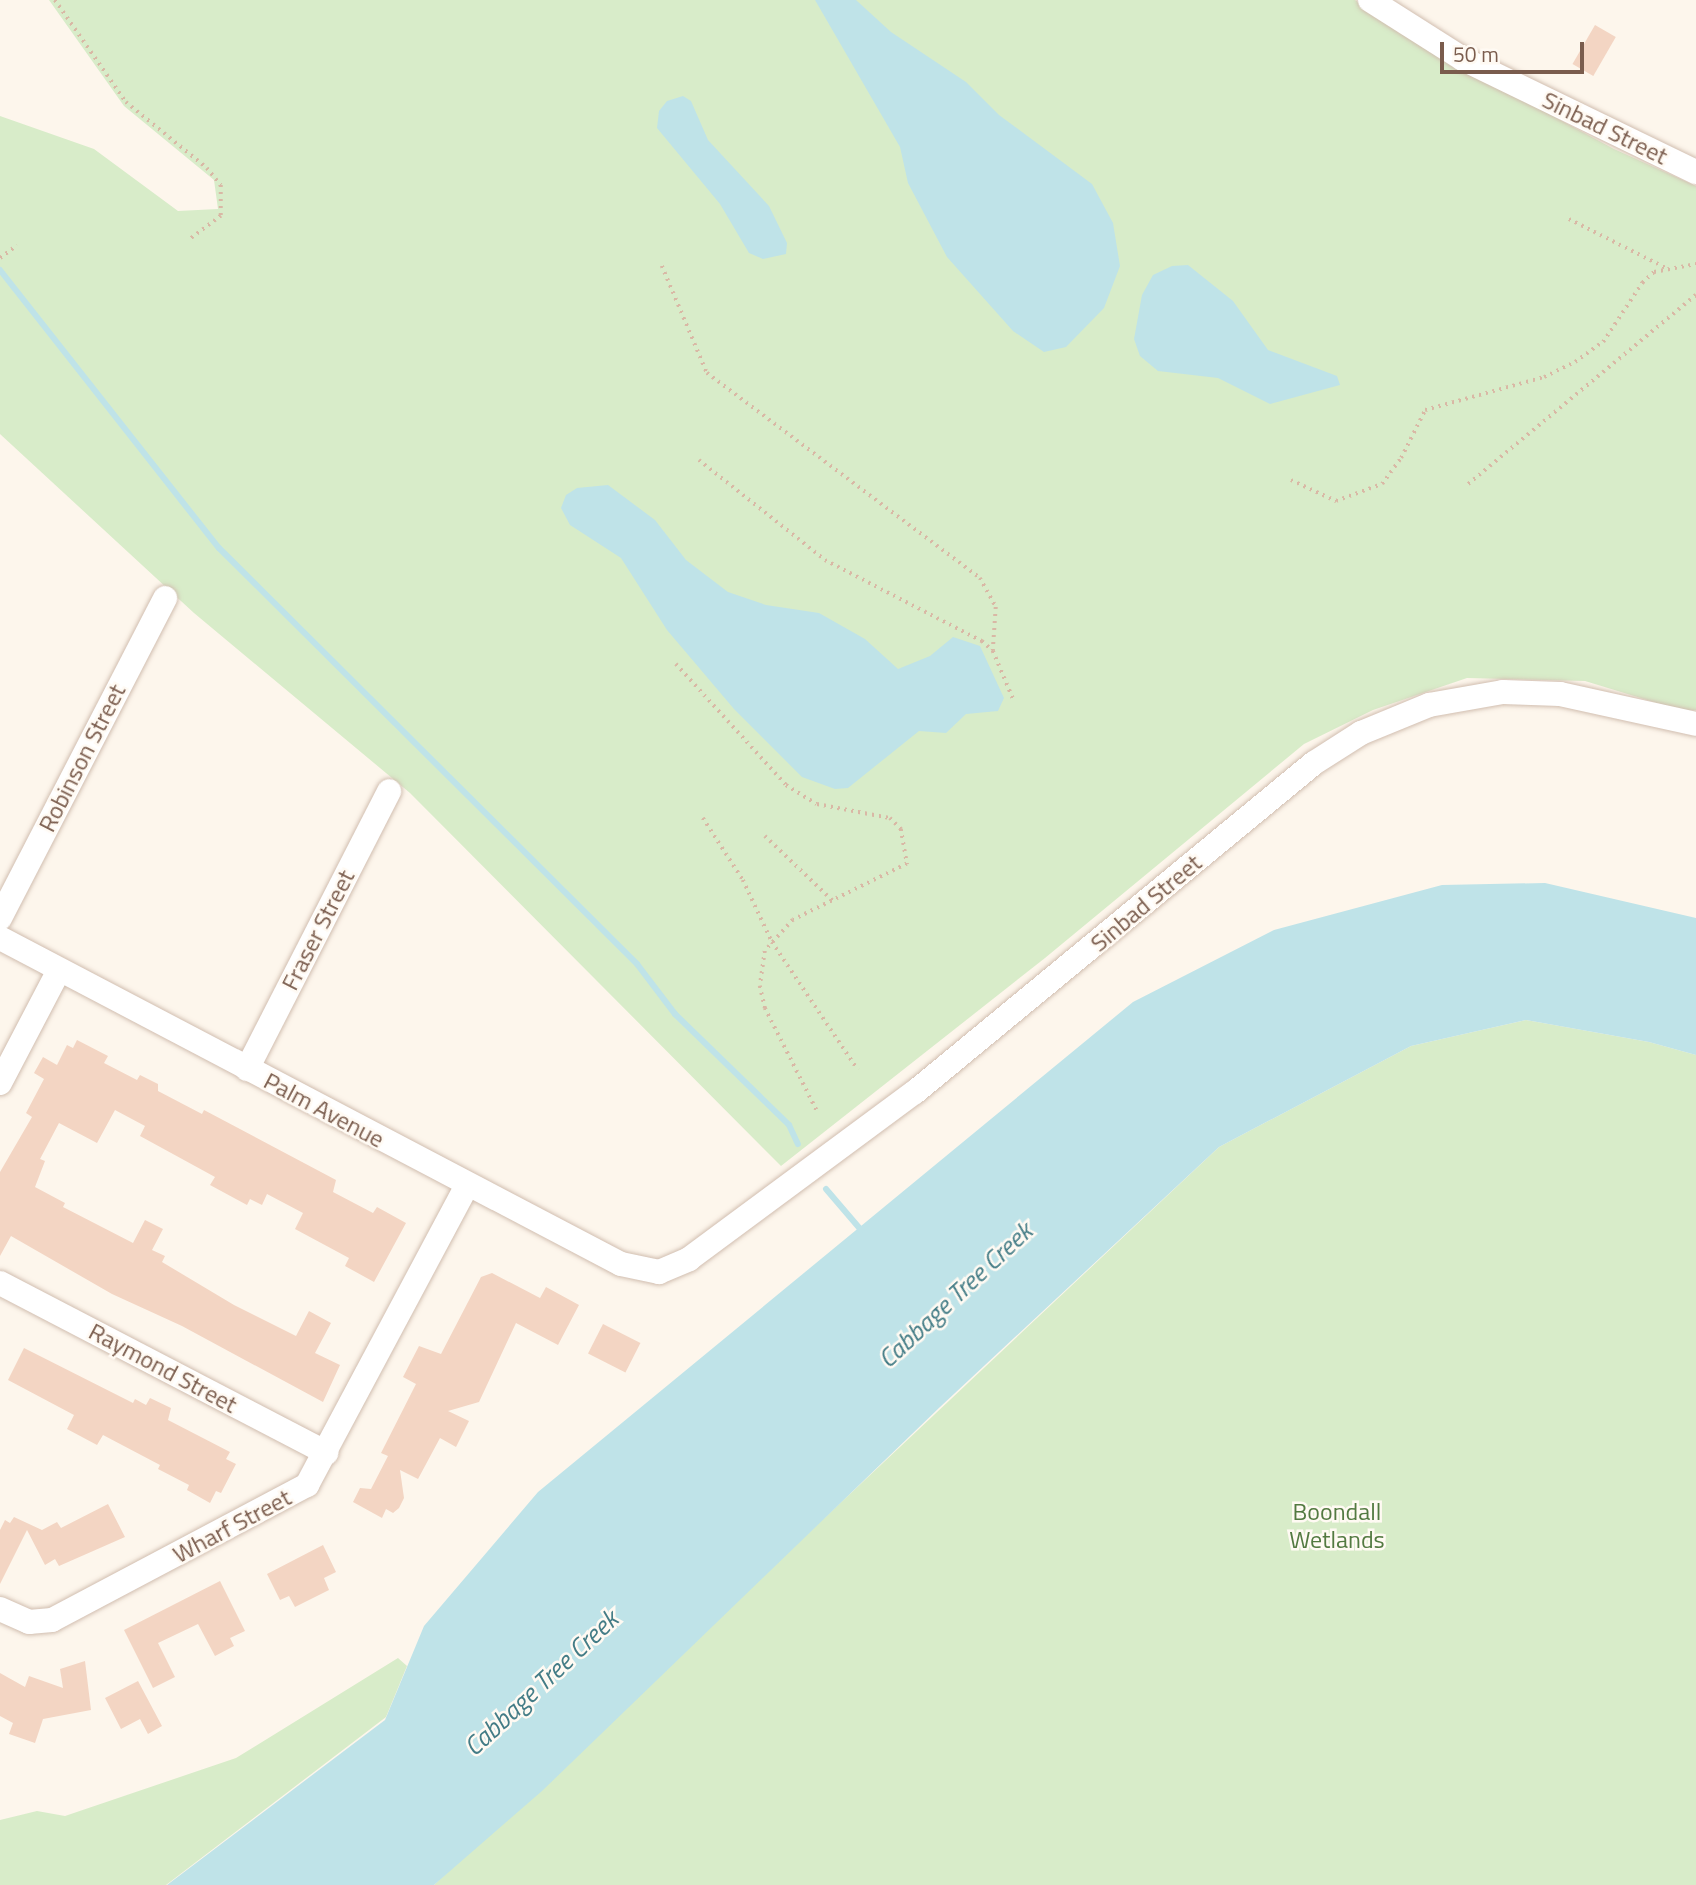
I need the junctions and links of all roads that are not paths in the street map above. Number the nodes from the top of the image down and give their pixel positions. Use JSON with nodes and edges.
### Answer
{"nodes":[{"id":1,"x":1370,"y":0,"type":"edge"},
{"id":2,"x":1696,"y":172,"type":"edge"},
{"id":3,"x":164,"y":598,"type":"dead end"},
{"id":4,"x":1696,"y":724,"type":"edge"},
{"id":5,"x":390,"y":791,"type":"dead end"},
{"id":6,"x":0,"y":918,"type":"edge"},
{"id":7,"x":0,"y":938,"type":"edge"},
{"id":8,"x":59,"y":970,"type":"junction"},
{"id":9,"x":247,"y":1069,"type":"junction"},
{"id":10,"x":0,"y":1083,"type":"edge"},
{"id":11,"x":467,"y":1185,"type":"junction"},
{"id":12,"x":652,"y":1273,"type":"joint"},
{"id":13,"x":0,"y":1283,"type":"edge"},
{"id":14,"x":326,"y":1452,"type":"junction"},
{"id":15,"x":0,"y":1609,"type":"edge"}],
"edges":[{"from":1,"to":2,"type":"street","name":"Sinbad Street"},
{"from":3,"to":6,"type":"street","name":"Robinson Street"},
{"from":4,"to":12,"type":"street","name":"Sinbad Street"},
{"from":5,"to":9,"type":"street","name":"Fraser Street"},
{"from":7,"to":8,"type":"street","name":"Palm Avenue"},
{"from":8,"to":9,"type":"street","name":"Palm Avenue"},
{"from":8,"to":10,"type":"street"},
{"from":9,"to":11,"type":"street","name":"Palm Avenue"},
{"from":11,"to":12,"type":"street","name":"Palm Avenue"},
{"from":11,"to":14,"type":"street","name":"Wharf Street"},
{"from":13,"to":14,"type":"street","name":"Raymond Street"},
{"from":14,"to":15,"type":"street","name":"Wharf Street"}]}
